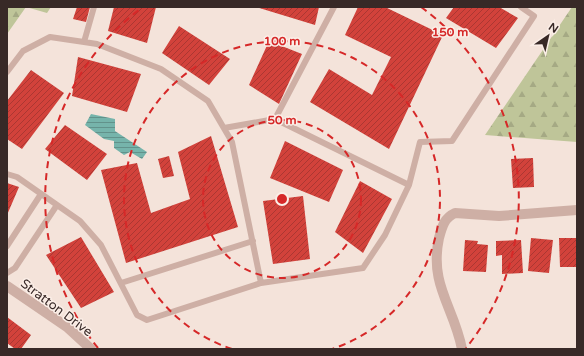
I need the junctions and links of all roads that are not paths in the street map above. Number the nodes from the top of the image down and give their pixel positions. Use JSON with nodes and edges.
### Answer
{"nodes":[{"id":1,"x":94,"y":7,"type":"edge"},
{"id":2,"x":334,"y":7,"type":"edge"},
{"id":3,"x":521,"y":7,"type":"edge"},
{"id":4,"x":84,"y":42,"type":"junction"},
{"id":5,"x":7,"y":72,"type":"edge"},
{"id":6,"x":275,"y":119,"type":"junction"},
{"id":7,"x":224,"y":128,"type":"junction"},
{"id":8,"x":7,"y":174,"type":"edge"},
{"id":9,"x":409,"y":185,"type":"junction"},
{"id":10,"x":42,"y":194,"type":"junction"},
{"id":11,"x":57,"y":205,"type":"junction"},
{"id":12,"x":577,"y":210,"type":"edge"},
{"id":13,"x":252,"y":241,"type":"junction"},
{"id":14,"x":7,"y":246,"type":"edge"},
{"id":15,"x":7,"y":273,"type":"edge"},
{"id":16,"x":121,"y":283,"type":"junction"},
{"id":17,"x":261,"y":283,"type":"junction"},
{"id":18,"x":7,"y":286,"type":"edge"},
{"id":19,"x":91,"y":349,"type":"edge"},
{"id":20,"x":462,"y":349,"type":"edge"}],
"edges":[{"from":1,"to":4,"type":"lane"},
{"from":2,"to":6,"type":"lane"},
{"from":3,"to":9,"type":"lane"},
{"from":4,"to":5,"type":"lane"},
{"from":4,"to":7,"type":"lane"},
{"from":6,"to":7,"type":"lane"},
{"from":6,"to":9,"type":"lane"},
{"from":7,"to":13,"type":"lane"},
{"from":8,"to":10,"type":"lane"},
{"from":9,"to":17,"type":"lane"},
{"from":10,"to":11,"type":"lane"},
{"from":10,"to":14,"type":"lane"},
{"from":11,"to":15,"type":"lane"},
{"from":11,"to":16,"type":"lane"},
{"from":12,"to":20,"type":"street"},
{"from":13,"to":16,"type":"lane"},
{"from":13,"to":17,"type":"lane"},
{"from":16,"to":17,"type":"lane"},
{"from":18,"to":19,"type":"street","name":"Stratton Drive"}]}
